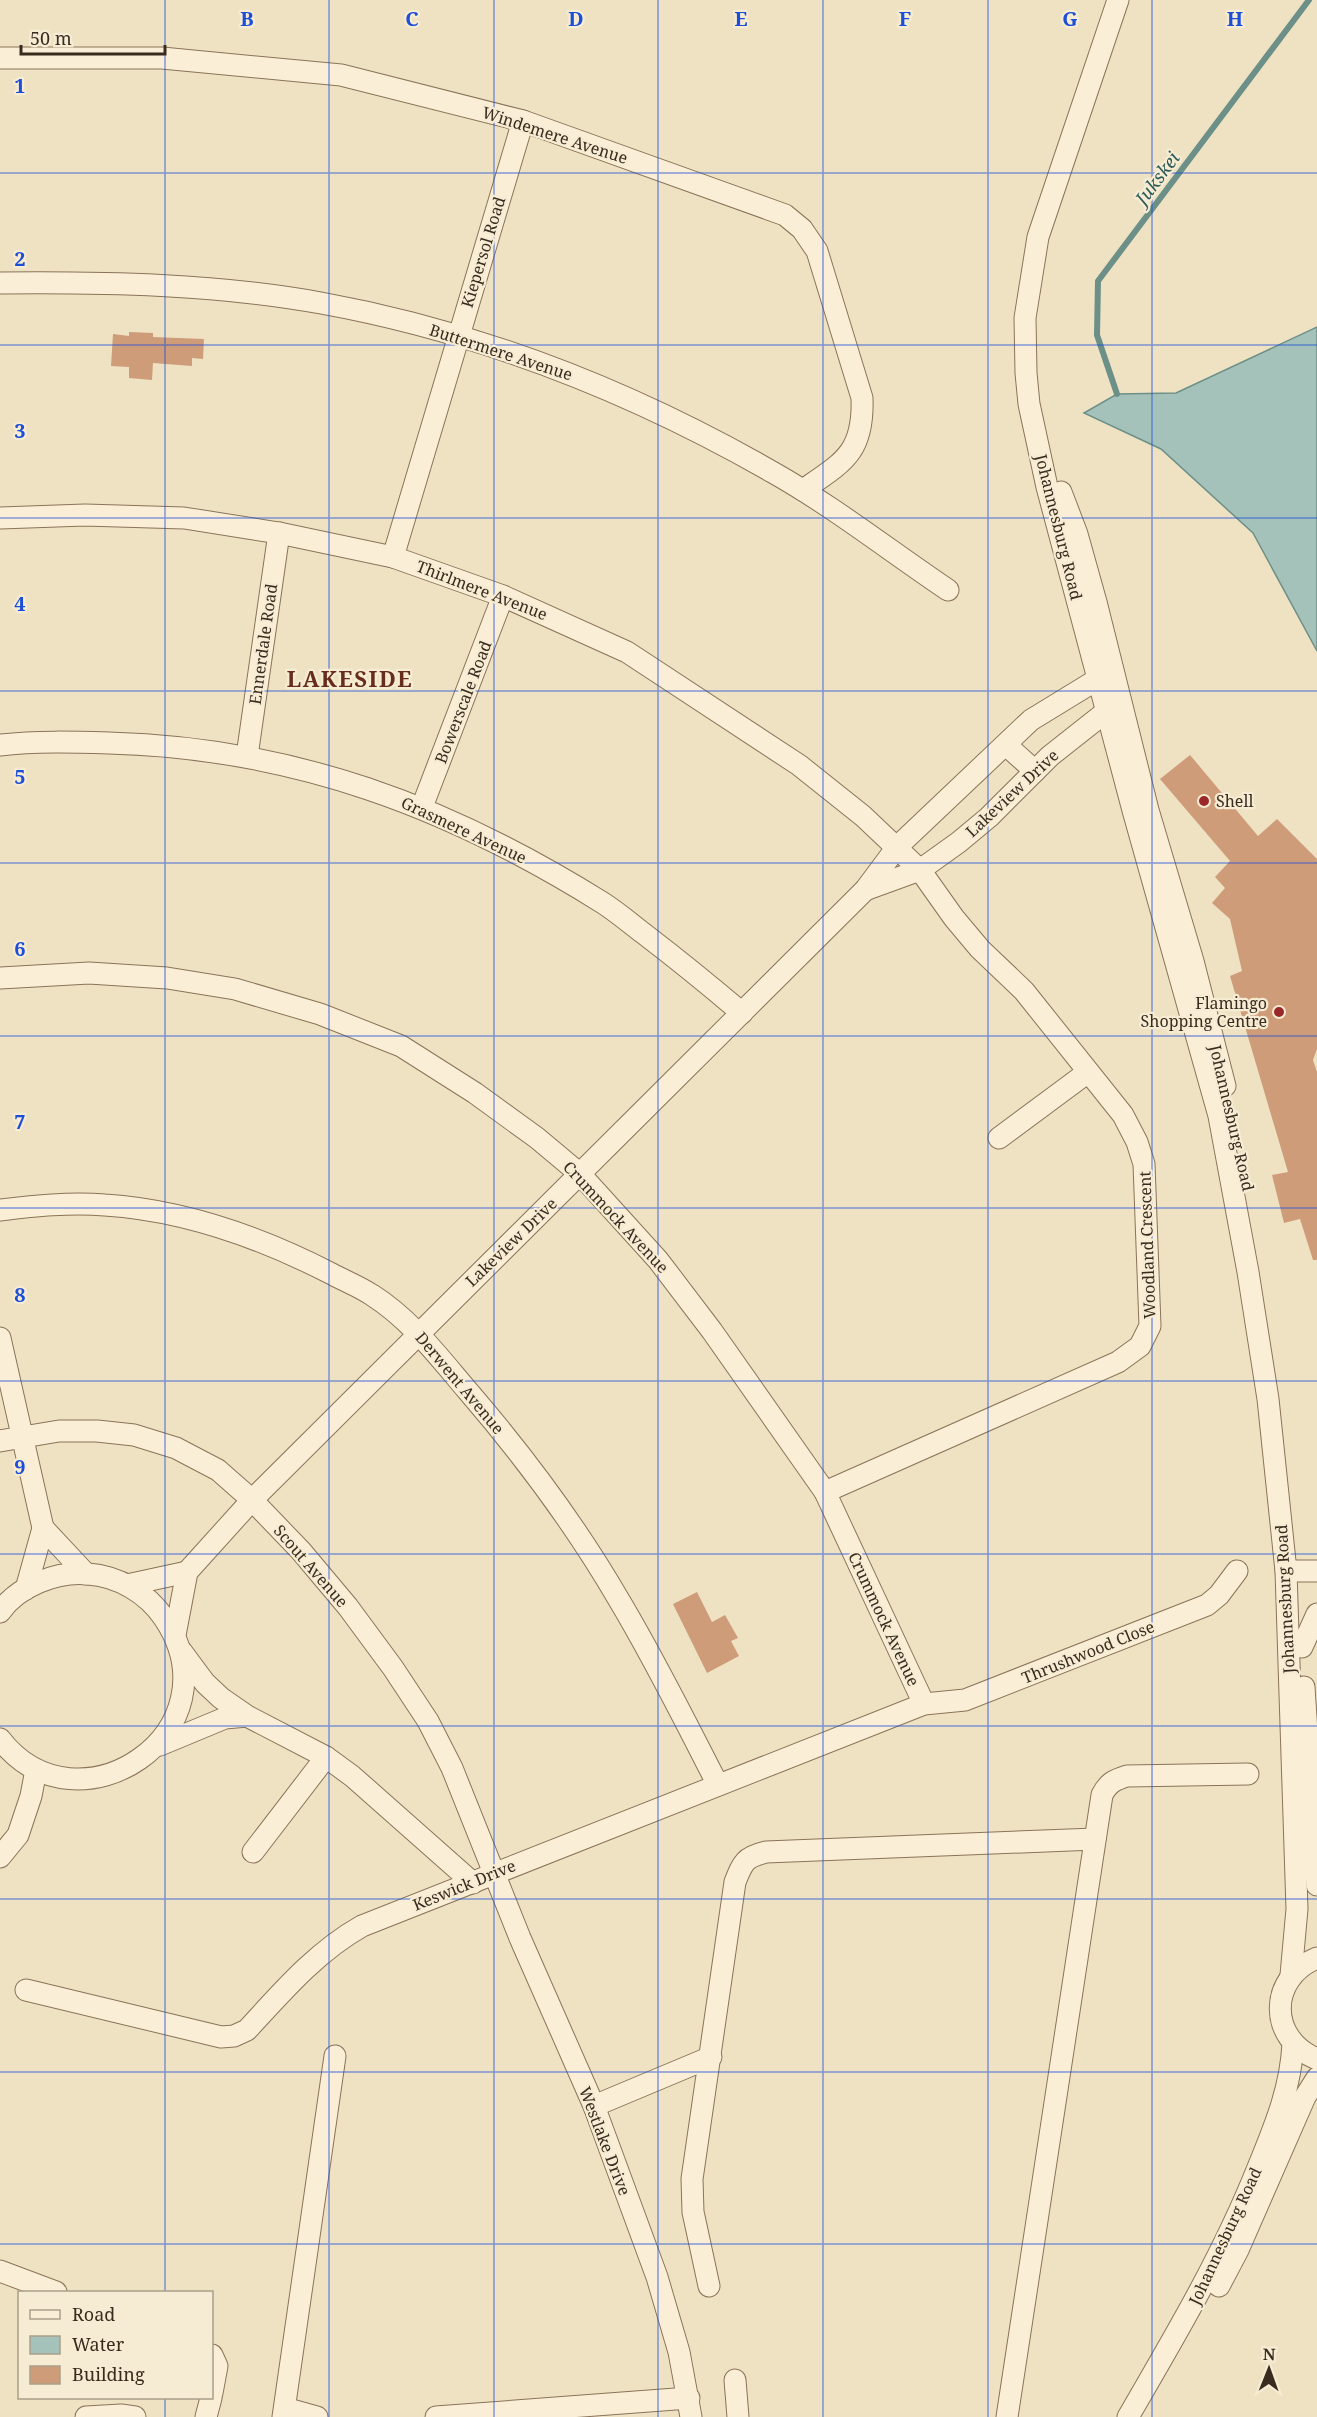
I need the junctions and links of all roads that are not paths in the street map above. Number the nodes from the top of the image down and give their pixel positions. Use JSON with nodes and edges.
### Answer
{"nodes":[{"id":1,"x":1118,"y":0,"type":"edge"},
{"id":2,"x":0,"y":58,"type":"edge"},
{"id":3,"x":523,"y":120,"type":"junction"},
{"id":4,"x":0,"y":283,"type":"edge"},
{"id":5,"x":458,"y":334,"type":"junction"},
{"id":6,"x":803,"y":490,"type":"junction"},
{"id":7,"x":0,"y":518,"type":"edge"},
{"id":8,"x":279,"y":533,"type":"junction"},
{"id":9,"x":393,"y":557,"type":"junction"},
{"id":10,"x":948,"y":590,"type":"dead end"},
{"id":11,"x":503,"y":596,"type":"junction"},
{"id":12,"x":1107,"y":677,"type":"junction"},
{"id":13,"x":1115,"y":709,"type":"junction"},
{"id":14,"x":0,"y":745,"type":"edge"},
{"id":15,"x":1006,"y":745,"type":"junction"},
{"id":16,"x":247,"y":756,"type":"junction"},
{"id":17,"x":1035,"y":771,"type":"junction"},
{"id":18,"x":422,"y":807,"type":"junction"},
{"id":19,"x":897,"y":847,"type":"junction"},
{"id":20,"x":920,"y":870,"type":"junction"},
{"id":21,"x":866,"y":890,"type":"junction"},
{"id":22,"x":0,"y":978,"type":"edge"},
{"id":23,"x":742,"y":1013,"type":"junction"},
{"id":24,"x":1088,"y":1072,"type":"junction"},
{"id":25,"x":999,"y":1138,"type":"dead end"},
{"id":26,"x":580,"y":1174,"type":"junction"},
{"id":27,"x":0,"y":1210,"type":"edge"},
{"id":28,"x":418,"y":1332,"type":"junction"},
{"id":29,"x":0,"y":1338,"type":"edge"},
{"id":30,"x":21,"y":1436,"type":"junction"},
{"id":31,"x":0,"y":1441,"type":"edge"},
{"id":32,"x":825,"y":1492,"type":"junction"},
{"id":33,"x":252,"y":1500,"type":"junction"},
{"id":34,"x":43,"y":1528,"type":"junction"},
{"id":35,"x":1237,"y":1571,"type":"dead end"},
{"id":36,"x":1301,"y":1571,"type":"edge"},
{"id":37,"x":187,"y":1572,"type":"junction"},
{"id":38,"x":86,"y":1574,"type":"junction"},
{"id":39,"x":127,"y":1585,"type":"junction"},
{"id":40,"x":26,"y":1589,"type":"junction"},
{"id":41,"x":0,"y":1612,"type":"edge"},
{"id":42,"x":1317,"y":1614,"type":"edge"},
{"id":43,"x":178,"y":1643,"type":"junction"},
{"id":44,"x":1302,"y":1647,"type":"junction"},
{"id":45,"x":924,"y":1704,"type":"junction"},
{"id":46,"x":247,"y":1716,"type":"junction"},
{"id":47,"x":3,"y":1745,"type":"edge"},
{"id":48,"x":156,"y":1746,"type":"junction"},
{"id":49,"x":326,"y":1757,"type":"junction"},
{"id":50,"x":36,"y":1770,"type":"junction"},
{"id":51,"x":1248,"y":1774,"type":"dead end"},
{"id":52,"x":718,"y":1785,"type":"junction"},
{"id":53,"x":1095,"y":1839,"type":"junction"},
{"id":54,"x":1304,"y":1850,"type":"junction"},
{"id":55,"x":253,"y":1851,"type":"dead end"},
{"id":56,"x":0,"y":1857,"type":"edge"},
{"id":57,"x":493,"y":1874,"type":"junction"},
{"id":58,"x":473,"y":1883,"type":"junction"},
{"id":59,"x":1317,"y":1885,"type":"edge"},
{"id":60,"x":1317,"y":1958,"type":"edge"},
{"id":61,"x":1291,"y":1975,"type":"junction"},
{"id":62,"x":26,"y":1990,"type":"dead end"},
{"id":63,"x":1293,"y":2043,"type":"junction"},
{"id":64,"x":335,"y":2056,"type":"dead end"},
{"id":65,"x":711,"y":2057,"type":"junction"},
{"id":66,"x":1317,"y":2059,"type":"edge"},
{"id":67,"x":1317,"y":2078,"type":"edge"},
{"id":68,"x":594,"y":2106,"type":"junction"},
{"id":69,"x":0,"y":2271,"type":"edge"},
{"id":70,"x":709,"y":2286,"type":"dead end"},
{"id":71,"x":53,"y":2291,"type":"edge"},
{"id":72,"x":213,"y":2357,"type":"edge"},
{"id":73,"x":735,"y":2380,"type":"dead end"},
{"id":74,"x":213,"y":2388,"type":"edge"},
{"id":75,"x":210,"y":2399,"type":"edge"},
{"id":76,"x":690,"y":2408,"type":"edge"},
{"id":77,"x":284,"y":2412,"type":"edge"},
{"id":78,"x":126,"y":2416,"type":"edge"},
{"id":79,"x":86,"y":2417,"type":"edge"},
{"id":80,"x":206,"y":2417,"type":"edge"},
{"id":81,"x":317,"y":2417,"type":"edge"},
{"id":82,"x":436,"y":2417,"type":"edge"},
{"id":83,"x":738,"y":2417,"type":"edge"},
{"id":84,"x":1007,"y":2417,"type":"edge"},
{"id":85,"x":1128,"y":2417,"type":"edge"},
{"id":86,"x":1141,"y":2417,"type":"edge"}],
"edges":[{"from":1,"to":12,"type":"street","name":"Johannesburg Road"},
{"from":2,"to":3,"type":"street","name":"Windemere Avenue"},
{"from":3,"to":5,"type":"street","name":"Kiepersol Road"},
{"from":3,"to":6,"type":"street","name":"Windemere Avenue"},
{"from":4,"to":5,"type":"street","name":"Buttermere Avenue"},
{"from":5,"to":6,"type":"street","name":"Buttermere Avenue"},
{"from":5,"to":9,"type":"street","name":"Kiepersol Road"},
{"from":6,"to":10,"type":"street","name":"Buttermere Avenue"},
{"from":7,"to":8,"type":"street","name":"Thirlmere Avenue"},
{"from":8,"to":9,"type":"street","name":"Thirlmere Avenue"},
{"from":8,"to":16,"type":"street","name":"Ennerdale Road"},
{"from":9,"to":11,"type":"street","name":"Thirlmere Avenue"},
{"from":11,"to":18,"type":"street","name":"Bowerscale Road"},
{"from":11,"to":19,"type":"street","name":"Thirlmere Avenue"},
{"from":12,"to":13,"type":"street","name":"Johannesburg Road"},
{"from":12,"to":15,"type":"street","name":"Lakeview Drive"},
{"from":13,"to":17,"type":"street","name":"Lakeview Drive"},
{"from":13,"to":36,"type":"street","name":"Johannesburg Road"},
{"from":14,"to":16,"type":"street","name":"Grasmere Avenue"},
{"from":15,"to":17,"type":"street"},
{"from":15,"to":19,"type":"street","name":"Lakeview Drive"},
{"from":16,"to":18,"type":"street","name":"Grasmere Avenue"},
{"from":17,"to":20,"type":"street","name":"Lakeview Drive"},
{"from":18,"to":23,"type":"street","name":"Grasmere Avenue"},
{"from":19,"to":20,"type":"street","name":"Woodland Crescent"},
{"from":19,"to":21,"type":"street","name":"Lakeview Drive"},
{"from":20,"to":21,"type":"street","name":"Lakeview Drive"},
{"from":20,"to":24,"type":"street","name":"Woodland Crescent"},
{"from":21,"to":23,"type":"street","name":"Lakeview Drive"},
{"from":22,"to":26,"type":"street","name":"Crummock Avenue"},
{"from":23,"to":26,"type":"street","name":"Lakeview Drive"},
{"from":24,"to":25,"type":"street"},
{"from":24,"to":32,"type":"street","name":"Woodland Crescent"},
{"from":26,"to":28,"type":"street","name":"Lakeview Drive"},
{"from":26,"to":32,"type":"street","name":"Crummock Avenue"},
{"from":27,"to":28,"type":"street","name":"Derwent Avenue"},
{"from":28,"to":33,"type":"street","name":"Lakeview Drive"},
{"from":28,"to":52,"type":"street","name":"Derwent Avenue"},
{"from":29,"to":30,"type":"street"},
{"from":30,"to":31,"type":"street","name":"Scout Avenue"},
{"from":30,"to":33,"type":"street","name":"Scout Avenue"},
{"from":30,"to":34,"type":"street"},
{"from":32,"to":45,"type":"street","name":"Crummock Avenue"},
{"from":33,"to":37,"type":"street","name":"Lakeview Drive"},
{"from":33,"to":57,"type":"street","name":"Scout Avenue"},
{"from":34,"to":38,"type":"street"},
{"from":34,"to":40,"type":"street"},
{"from":35,"to":45,"type":"street","name":"Thrushwood Close"},
{"from":36,"to":44,"type":"street","name":"Johannesburg Road"},
{"from":36,"to":54,"type":"street","name":"Johannesburg Road"},
{"from":37,"to":39,"type":"street"},
{"from":37,"to":43,"type":"street"},
{"from":38,"to":39,"type":"street"},
{"from":38,"to":40,"type":"street"},
{"from":39,"to":43,"type":"street"},
{"from":40,"to":41,"type":"street"},
{"from":42,"to":44,"type":"street"},
{"from":43,"to":46,"type":"street"},
{"from":43,"to":48,"type":"street"},
{"from":44,"to":54,"type":"street","name":"Johannesburg Road"},
{"from":45,"to":52,"type":"street","name":"Keswick Drive"},
{"from":46,"to":48,"type":"street"},
{"from":46,"to":49,"type":"street"},
{"from":47,"to":50,"type":"street"},
{"from":48,"to":50,"type":"street"},
{"from":49,"to":55,"type":"street"},
{"from":49,"to":58,"type":"street"},
{"from":50,"to":56,"type":"street"},
{"from":51,"to":53,"type":"street"},
{"from":52,"to":57,"type":"street","name":"Keswick Drive"},
{"from":53,"to":65,"type":"street"},
{"from":53,"to":84,"type":"street"},
{"from":54,"to":59,"type":"street"},
{"from":54,"to":61,"type":"street"},
{"from":57,"to":58,"type":"street","name":"Keswick Drive"},
{"from":57,"to":68,"type":"street","name":"Westlake Drive"},
{"from":58,"to":62,"type":"street","name":"Keswick Drive"},
{"from":60,"to":61,"type":"street"},
{"from":61,"to":63,"type":"street"},
{"from":63,"to":66,"type":"street"},
{"from":63,"to":85,"type":"street","name":"Johannesburg Road"},
{"from":64,"to":77,"type":"street"},
{"from":65,"to":68,"type":"street"},
{"from":65,"to":70,"type":"street"},
{"from":67,"to":86,"type":"street","name":"Johannesburg Road"},
{"from":68,"to":76,"type":"street","name":"Westlake Drive"},
{"from":69,"to":71,"type":"street"},
{"from":72,"to":74,"type":"street"},
{"from":73,"to":83,"type":"street"},
{"from":75,"to":80,"type":"street"},
{"from":76,"to":82,"type":"street"},
{"from":77,"to":81,"type":"street"},
{"from":78,"to":79,"type":"street"}]}
